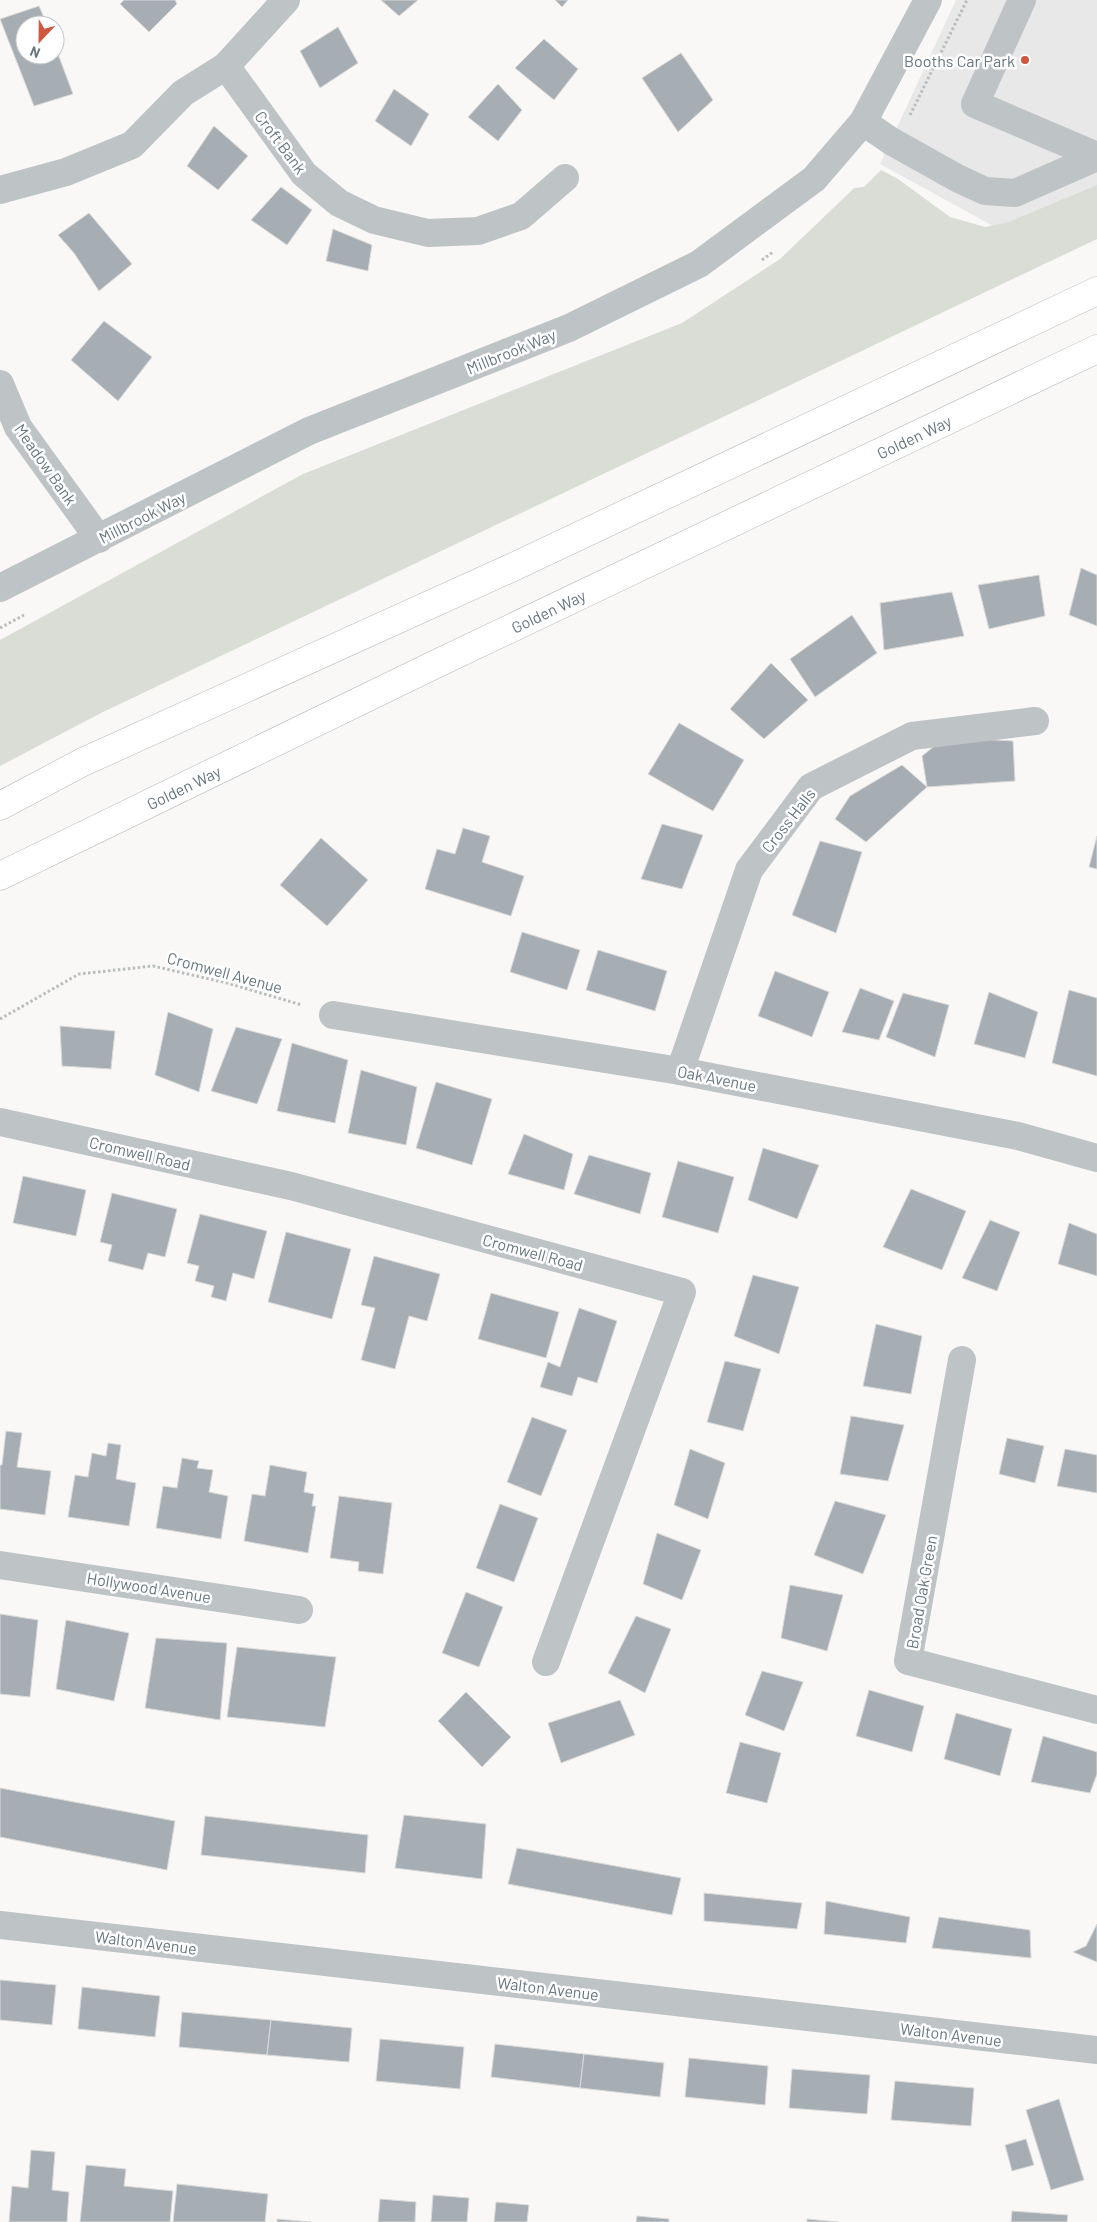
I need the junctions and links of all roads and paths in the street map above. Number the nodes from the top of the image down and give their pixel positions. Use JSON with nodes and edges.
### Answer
{"nodes":[{"id":1,"x":286,"y":0,"type":"edge"},
{"id":2,"x":928,"y":0,"type":"edge"},
{"id":3,"x":1022,"y":0,"type":"edge"},
{"id":4,"x":226,"y":66,"type":"junction"},
{"id":5,"x":862,"y":122,"type":"junction"},
{"id":6,"x":1097,"y":156,"type":"edge"},
{"id":7,"x":565,"y":178,"type":"dead end"},
{"id":8,"x":0,"y":190,"type":"edge"},
{"id":9,"x":1097,"y":291,"type":"edge"},
{"id":10,"x":1097,"y":349,"type":"edge"},
{"id":11,"x":0,"y":384,"type":"edge"},
{"id":12,"x":99,"y":539,"type":"junction"},
{"id":13,"x":0,"y":588,"type":"edge"},
{"id":14,"x":1035,"y":721,"type":"dead end"},
{"id":15,"x":0,"y":806,"type":"edge"},
{"id":16,"x":0,"y":876,"type":"edge"},
{"id":17,"x":333,"y":1015,"type":"joint"},
{"id":18,"x":0,"y":1019,"type":"edge"},
{"id":19,"x":680,"y":1071,"type":"junction"},
{"id":20,"x":0,"y":1122,"type":"edge"},
{"id":21,"x":1097,"y":1158,"type":"edge"},
{"id":22,"x":962,"y":1360,"type":"dead end"},
{"id":23,"x":0,"y":1565,"type":"edge"},
{"id":24,"x":299,"y":1610,"type":"dead end"},
{"id":25,"x":546,"y":1662,"type":"dead end"},
{"id":26,"x":1097,"y":1710,"type":"edge"},
{"id":27,"x":0,"y":1925,"type":"edge"},
{"id":28,"x":1097,"y":2050,"type":"edge"}],
"edges":[{"from":1,"to":4,"type":"street"},
{"from":2,"to":5,"type":"street","name":"Millbrook Way"},
{"from":3,"to":6,"type":"street"},
{"from":4,"to":7,"type":"street","name":"Croft Bank"},
{"from":4,"to":8,"type":"street"},
{"from":5,"to":6,"type":"street"},
{"from":5,"to":12,"type":"street","name":"Millbrook Way"},
{"from":9,"to":15,"type":"highway"},
{"from":10,"to":16,"type":"highway","name":"Golden Way"},
{"from":11,"to":12,"type":"street","name":"Meadow Bank"},
{"from":12,"to":13,"type":"street","name":"Millbrook Way"},
{"from":14,"to":19,"type":"street","name":"Cross Halls"},
{"from":17,"to":18,"type":"path","name":"Cromwell Avenue"},
{"from":17,"to":19,"type":"street","name":"Oak Avenue"},
{"from":19,"to":21,"type":"street","name":"Oak Avenue"},
{"from":20,"to":25,"type":"street","name":"Cromwell Road"},
{"from":22,"to":26,"type":"street","name":"Broad Oak Green"},
{"from":23,"to":24,"type":"street","name":"Hollywood Avenue"},
{"from":27,"to":28,"type":"street","name":"Walton Avenue"}]}
